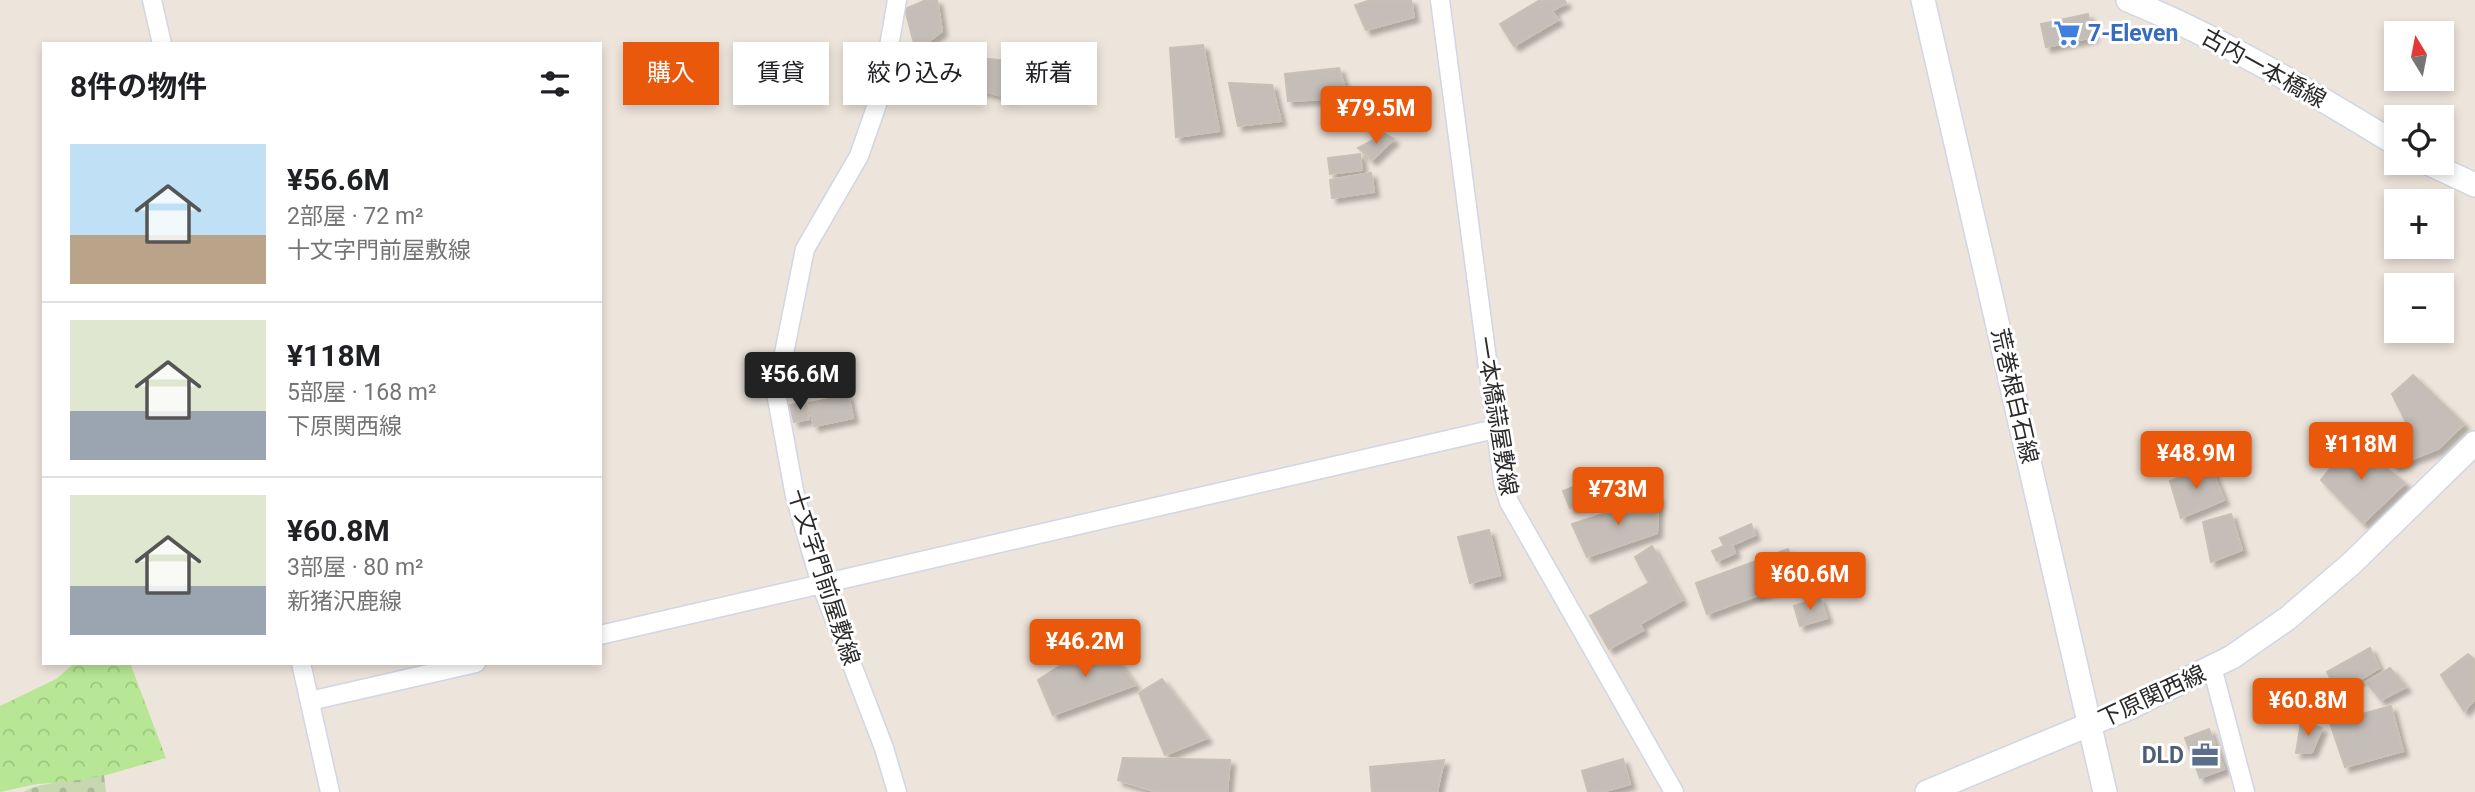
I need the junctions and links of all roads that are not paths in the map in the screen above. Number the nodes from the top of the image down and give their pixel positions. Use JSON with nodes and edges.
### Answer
{"nodes":[{"id":1,"x":152,"y":0,"type":"edge"},
{"id":2,"x":897,"y":0,"type":"edge"},
{"id":3,"x":1440,"y":0,"type":"edge"},
{"id":4,"x":1923,"y":0,"type":"edge"},
{"id":5,"x":2128,"y":0,"type":"edge"},
{"id":6,"x":162,"y":42,"type":"edge"},
{"id":7,"x":2384,"y":137,"type":"edge"},
{"id":8,"x":2454,"y":175,"type":"edge"},
{"id":9,"x":2475,"y":185,"type":"edge"},
{"id":10,"x":1495,"y":429,"type":"junction"},
{"id":11,"x":2475,"y":443,"type":"edge"},
{"id":12,"x":821,"y":584,"type":"junction"},
{"id":13,"x":602,"y":635,"type":"edge"},
{"id":14,"x":301,"y":665,"type":"edge"},
{"id":15,"x":467,"y":665,"type":"edge"},
{"id":16,"x":2212,"y":667,"type":"junction"},
{"id":17,"x":310,"y":701,"type":"junction"},
{"id":18,"x":2090,"y":725,"type":"junction"},
{"id":19,"x":330,"y":792,"type":"edge"},
{"id":20,"x":897,"y":792,"type":"edge"},
{"id":21,"x":1674,"y":792,"type":"edge"},
{"id":22,"x":1927,"y":792,"type":"edge"},
{"id":23,"x":2105,"y":792,"type":"edge"},
{"id":24,"x":2245,"y":792,"type":"edge"}],
"edges":[{"from":1,"to":6,"type":"street"},
{"from":2,"to":12,"type":"street","name":"十文字門前屋敷線"},
{"from":3,"to":10,"type":"street","name":"一本橋蒜屋敷線"},
{"from":4,"to":18,"type":"street","name":"荒巻根白石線"},
{"from":5,"to":7,"type":"street","name":"古内一本橋線"},
{"from":8,"to":9,"type":"street"},
{"from":10,"to":12,"type":"street"},
{"from":10,"to":21,"type":"street","name":"一本橋蒜屋敷線"},
{"from":11,"to":16,"type":"street","name":"下原関西線"},
{"from":12,"to":13,"type":"street"},
{"from":12,"to":20,"type":"street","name":"十文字門前屋敷線"},
{"from":14,"to":17,"type":"street"},
{"from":15,"to":17,"type":"street"},
{"from":16,"to":18,"type":"street","name":"下原関西線"},
{"from":16,"to":24,"type":"street"},
{"from":17,"to":19,"type":"street"},
{"from":18,"to":22,"type":"street","name":"下原関西線"},
{"from":18,"to":23,"type":"street","name":"荒巻根白石線"}]}
